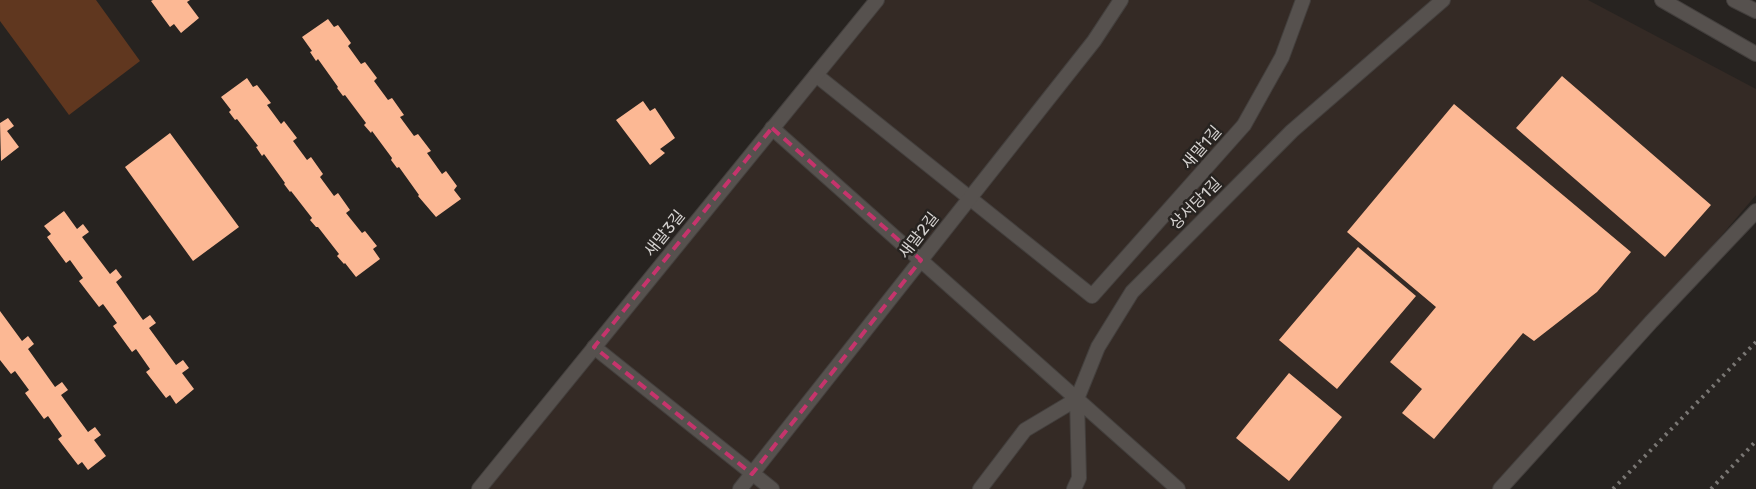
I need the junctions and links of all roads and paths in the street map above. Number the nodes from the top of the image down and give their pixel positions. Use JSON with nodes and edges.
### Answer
{"nodes":[{"id":1,"x":877,"y":0,"type":"edge"},
{"id":2,"x":1121,"y":0,"type":"edge"},
{"id":3,"x":1303,"y":0,"type":"edge"},
{"id":4,"x":1443,"y":0,"type":"edge"},
{"id":5,"x":1662,"y":0,"type":"edge"},
{"id":6,"x":1734,"y":0,"type":"edge"},
{"id":7,"x":1756,"y":11,"type":"edge"},
{"id":8,"x":1756,"y":54,"type":"edge"},
{"id":9,"x":816,"y":75,"type":"junction"},
{"id":10,"x":772,"y":128,"type":"junction"},
{"id":11,"x":970,"y":198,"type":"junction"},
{"id":12,"x":1756,"y":212,"type":"edge"},
{"id":13,"x":920,"y":260,"type":"junction"},
{"id":14,"x":594,"y":347,"type":"junction"},
{"id":15,"x":1077,"y":399,"type":"junction"},
{"id":16,"x":752,"y":474,"type":"junction"},
{"id":17,"x":478,"y":489,"type":"edge"},
{"id":18,"x":740,"y":489,"type":"edge"},
{"id":19,"x":772,"y":489,"type":"edge"},
{"id":20,"x":980,"y":489,"type":"edge"},
{"id":21,"x":1074,"y":489,"type":"edge"},
{"id":22,"x":1178,"y":489,"type":"edge"},
{"id":23,"x":1500,"y":489,"type":"edge"}],
"edges":[{"from":1,"to":9,"type":"street","name":"새말3길"},
{"from":2,"to":11,"type":"street","name":"새말2길"},
{"from":3,"to":11,"type":"street","name":"새말1길"},
{"from":4,"to":15,"type":"street","name":"상서당1길"},
{"from":5,"to":8,"type":"street"},
{"from":6,"to":7,"type":"street"},
{"from":9,"to":10,"type":"street","name":"새말3길"},
{"from":9,"to":11,"type":"street"},
{"from":10,"to":13,"type":"street"},
{"from":10,"to":14,"type":"street","name":"새말3길"},
{"from":11,"to":13,"type":"street","name":"새말2길"},
{"from":12,"to":23,"type":"street"},
{"from":13,"to":15,"type":"street"},
{"from":13,"to":16,"type":"street","name":"새말2길"},
{"from":14,"to":16,"type":"street"},
{"from":14,"to":17,"type":"street","name":"새말3길"},
{"from":15,"to":20,"type":"street"},
{"from":15,"to":21,"type":"street","name":"상서당1길"},
{"from":15,"to":22,"type":"street"},
{"from":16,"to":18,"type":"street","name":"새말2길"},
{"from":16,"to":19,"type":"street"}]}
